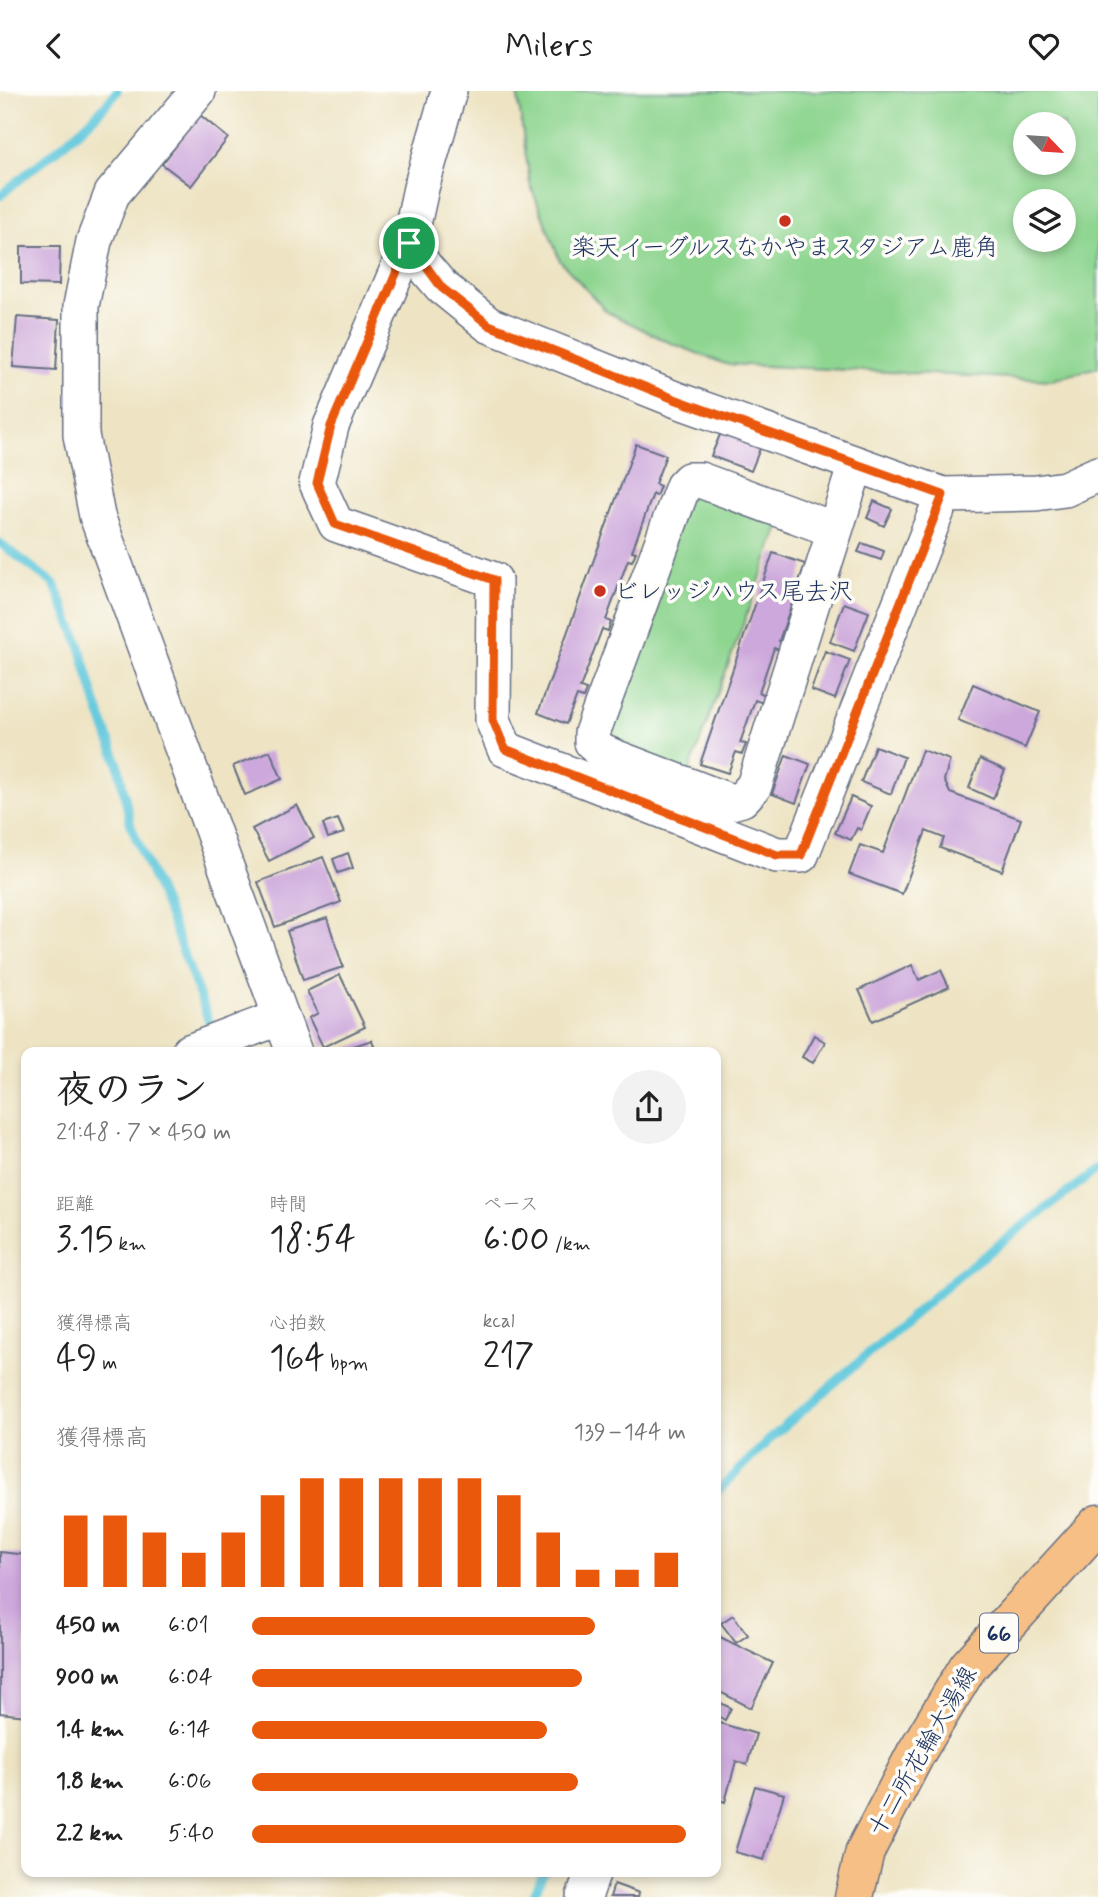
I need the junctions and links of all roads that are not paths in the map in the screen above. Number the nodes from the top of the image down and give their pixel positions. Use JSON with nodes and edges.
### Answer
{"nodes":[{"id":1,"x":198,"y":91,"type":"edge"},
{"id":2,"x":449,"y":91,"type":"edge"},
{"id":3,"x":409,"y":243,"type":"junction"},
{"id":4,"x":856,"y":464,"type":"junction"},
{"id":5,"x":1098,"y":474,"type":"edge"},
{"id":6,"x":943,"y":495,"type":"junction"},
{"id":7,"x":835,"y":530,"type":"junction"},
{"id":8,"x":281,"y":1017,"type":"junction"},
{"id":9,"x":202,"y":1047,"type":"edge"},
{"id":10,"x":292,"y":1047,"type":"edge"},
{"id":11,"x":1098,"y":1524,"type":"edge"},
{"id":12,"x":591,"y":1877,"type":"edge"},
{"id":13,"x":584,"y":1897,"type":"edge"},
{"id":14,"x":854,"y":1897,"type":"edge"}],
"edges":[{"from":1,"to":8,"type":"street"},
{"from":2,"to":3,"type":"street"},
{"from":3,"to":4,"type":"street"},
{"from":3,"to":6,"type":"street"},
{"from":4,"to":6,"type":"street"},
{"from":4,"to":7,"type":"street"},
{"from":5,"to":6,"type":"street"},
{"from":7,"to":7,"type":"street"},
{"from":8,"to":9,"type":"street"},
{"from":8,"to":10,"type":"street"},
{"from":11,"to":14,"type":"main road","name":"十二所花輪大湯線","number":"66"},
{"from":12,"to":13,"type":"street"}]}
